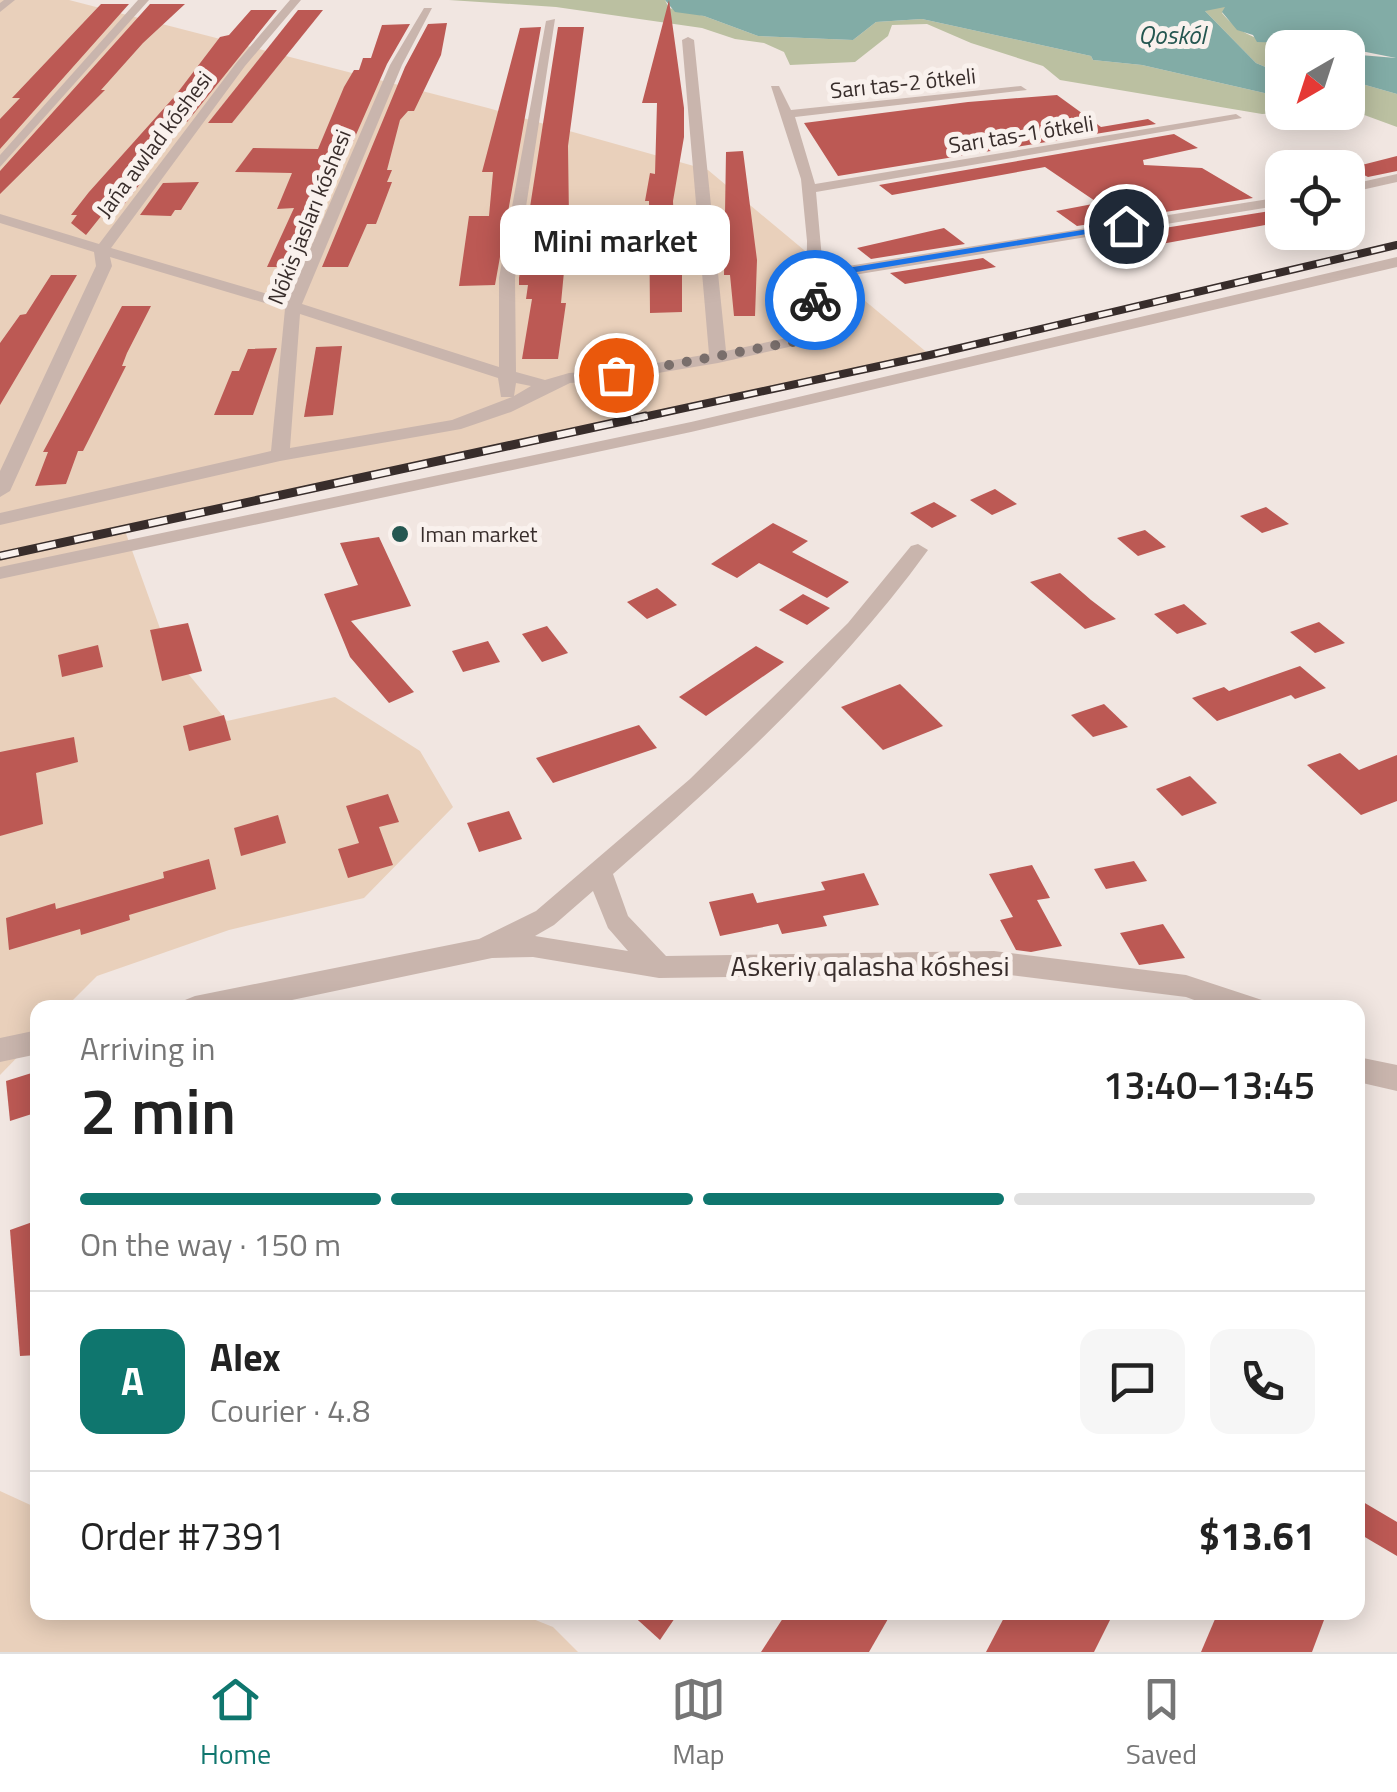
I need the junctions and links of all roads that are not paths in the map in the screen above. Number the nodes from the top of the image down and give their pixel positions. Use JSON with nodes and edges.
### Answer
{"nodes":[{"id":1,"x":10,"y":0,"type":"edge"},
{"id":2,"x":144,"y":0,"type":"edge"},
{"id":3,"x":296,"y":0,"type":"edge"},
{"id":4,"x":0,"y":9,"type":"edge"},
{"id":5,"x":428,"y":10,"type":"dead end"},
{"id":6,"x":551,"y":21,"type":"dead end"},
{"id":7,"x":688,"y":40,"type":"dead end"},
{"id":8,"x":775,"y":90,"type":"dead end"},
{"id":9,"x":1022,"y":90,"type":"dead end"},
{"id":10,"x":789,"y":114,"type":"junction"},
{"id":11,"x":1236,"y":118,"type":"dead end"},
{"id":12,"x":0,"y":163,"type":"edge"},
{"id":13,"x":1397,"y":178,"type":"edge"},
{"id":14,"x":1365,"y":186,"type":"edge"},
{"id":15,"x":812,"y":188,"type":"junction"},
{"id":16,"x":1265,"y":204,"type":"edge"},
{"id":17,"x":0,"y":218,"type":"edge"},
{"id":18,"x":101,"y":251,"type":"junction"},
{"id":19,"x":1397,"y":262,"type":"edge"},
{"id":20,"x":816,"y":276,"type":"junction"},
{"id":21,"x":293,"y":306,"type":"junction"},
{"id":22,"x":718,"y":358,"type":"junction"},
{"id":23,"x":509,"y":376,"type":"junction"},
{"id":24,"x":546,"y":385,"type":"junction"},
{"id":25,"x":506,"y":408,"type":"junction"},
{"id":26,"x":280,"y":455,"type":"junction"},
{"id":27,"x":0,"y":491,"type":"edge"},
{"id":28,"x":0,"y":518,"type":"edge"},
{"id":29,"x":918,"y":550,"type":"dead end"},
{"id":30,"x":0,"y":573,"type":"edge"},
{"id":31,"x":600,"y":874,"type":"junction"},
{"id":32,"x":484,"y":949,"type":"junction"},
{"id":33,"x":659,"y":968,"type":"junction"},
{"id":34,"x":234,"y":1000,"type":"edge"},
{"id":35,"x":1228,"y":1000,"type":"edge"},
{"id":36,"x":30,"y":1044,"type":"edge"},
{"id":37,"x":0,"y":1050,"type":"edge"},
{"id":38,"x":1365,"y":1071,"type":"edge"},
{"id":39,"x":1397,"y":1078,"type":"edge"}],
"edges":[{"from":1,"to":4,"type":"street"},
{"from":2,"to":12,"type":"street"},
{"from":3,"to":18,"type":"street","name":"Jańa awlad kóshesi"},
{"from":5,"to":21,"type":"street","name":"Nókis jasları kóshesi"},
{"from":6,"to":23,"type":"street"},
{"from":7,"to":22,"type":"street"},
{"from":8,"to":10,"type":"street"},
{"from":9,"to":10,"type":"street","name":"Sarı tas-2 ótkeli"},
{"from":10,"to":15,"type":"street"},
{"from":11,"to":15,"type":"street","name":"Sarı tas-1 ótkeli"},
{"from":13,"to":14,"type":"street"},
{"from":15,"to":20,"type":"street"},
{"from":16,"to":20,"type":"street"},
{"from":17,"to":18,"type":"street"},
{"from":18,"to":21,"type":"street"},
{"from":18,"to":27,"type":"street","name":"Jańa awlad kóshesi"},
{"from":19,"to":30,"type":"street"},
{"from":20,"to":22,"type":"street"},
{"from":21,"to":23,"type":"street"},
{"from":21,"to":26,"type":"street","name":"Nókis jasları kóshesi"},
{"from":22,"to":24,"type":"street"},
{"from":23,"to":24,"type":"street"},
{"from":23,"to":25,"type":"street"},
{"from":24,"to":25,"type":"street"},
{"from":25,"to":26,"type":"street"},
{"from":26,"to":28,"type":"street"},
{"from":29,"to":31,"type":"street","name":"Askeriy qalasha kóshesi"},
{"from":31,"to":32,"type":"street","name":"Askeriy qalasha kóshesi"},
{"from":31,"to":33,"type":"street"},
{"from":32,"to":33,"type":"street","name":"Askeriy qalasha kóshesi"},
{"from":32,"to":34,"type":"street","name":"Askeriy qalasha kóshesi"},
{"from":33,"to":35,"type":"street","name":"Askeriy qalasha kóshesi"},
{"from":36,"to":37,"type":"street"},
{"from":38,"to":39,"type":"street"}]}
